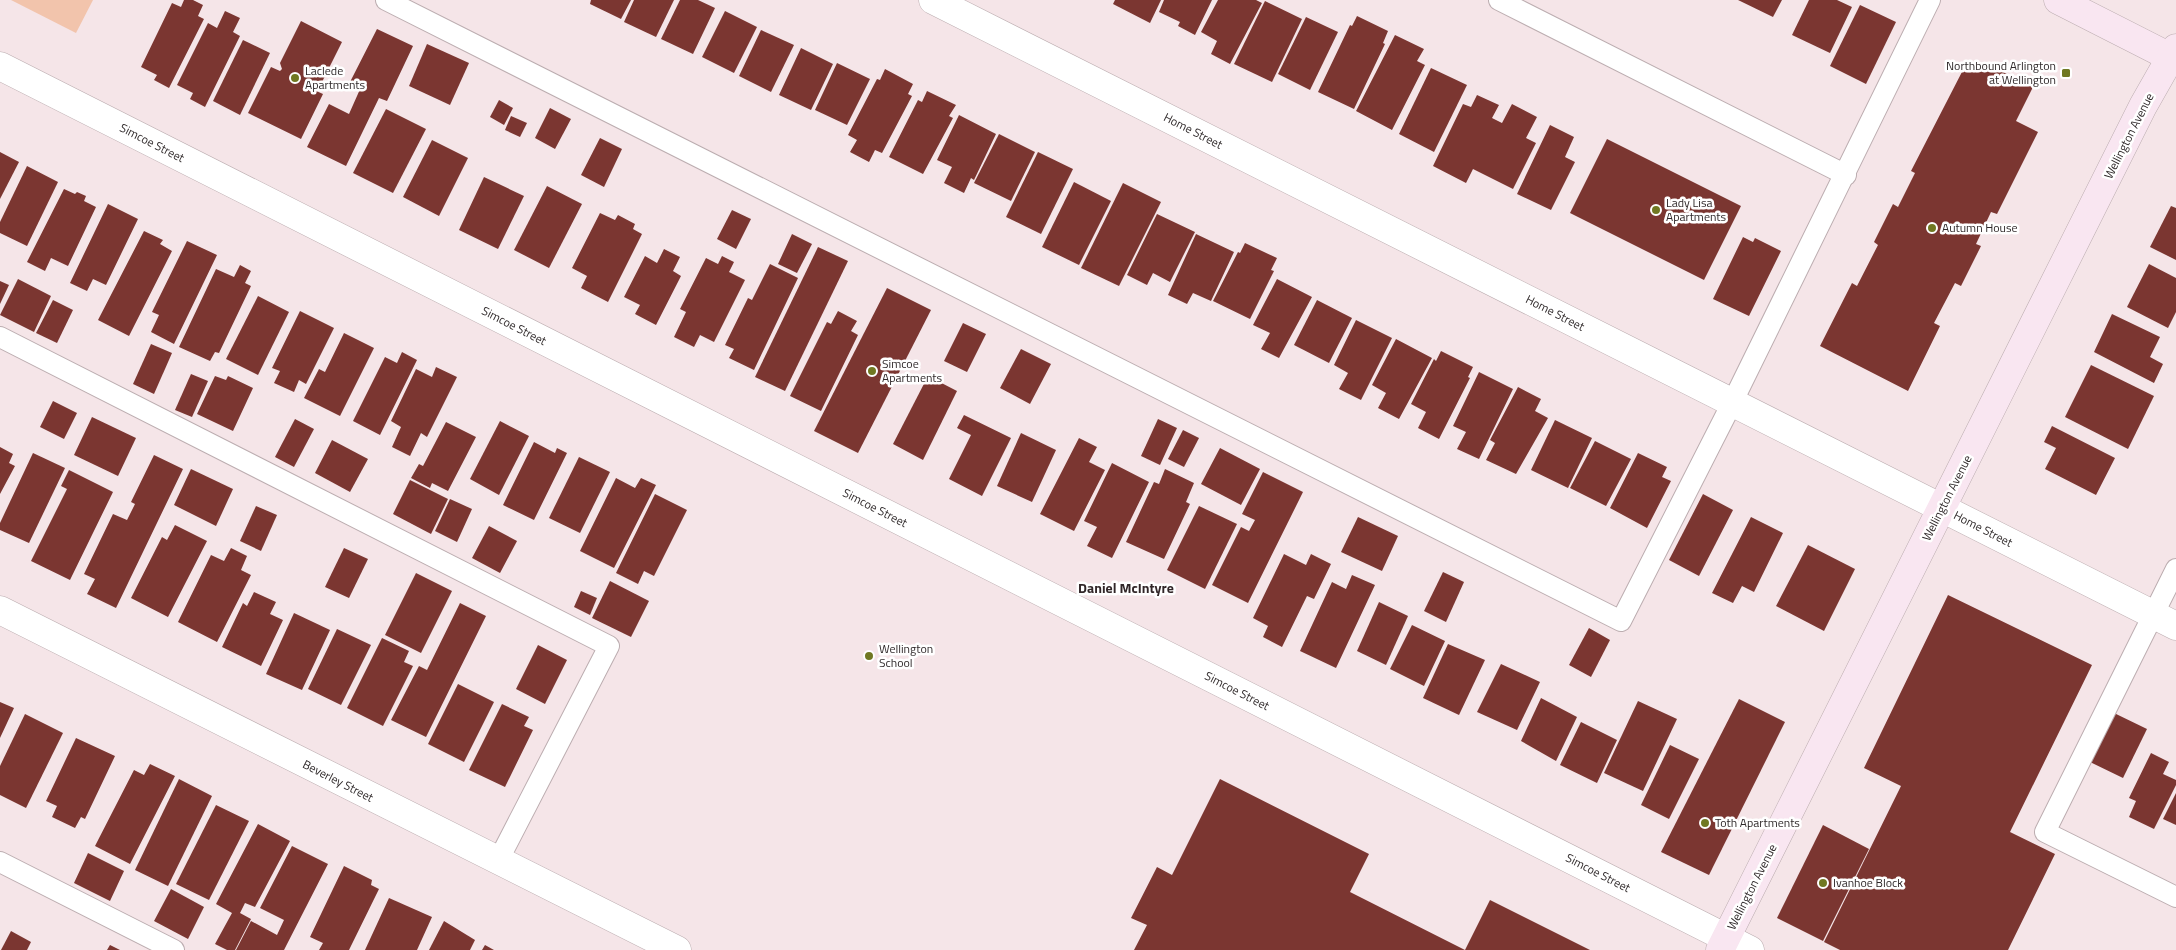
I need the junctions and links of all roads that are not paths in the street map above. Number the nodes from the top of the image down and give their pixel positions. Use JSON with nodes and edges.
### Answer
{"nodes":[{"id":1,"x":386,"y":0,"type":"edge"},
{"id":2,"x":933,"y":0,"type":"edge"},
{"id":3,"x":1499,"y":0,"type":"edge"},
{"id":4,"x":1930,"y":0,"type":"edge"},
{"id":5,"x":2058,"y":0,"type":"edge"},
{"id":6,"x":2174,"y":55,"type":"edge"},
{"id":7,"x":0,"y":66,"type":"edge"},
{"id":8,"x":1846,"y":175,"type":"junction"},
{"id":9,"x":0,"y":337,"type":"edge"},
{"id":10,"x":1732,"y":403,"type":"junction"},
{"id":11,"x":1942,"y":508,"type":"junction"},
{"id":12,"x":2176,"y":569,"type":"edge"},
{"id":13,"x":0,"y":610,"type":"edge"},
{"id":14,"x":2165,"y":621,"type":"edge"},
{"id":15,"x":498,"y":861,"type":"junction"},
{"id":16,"x":0,"y":862,"type":"edge"},
{"id":17,"x":2176,"y":897,"type":"edge"},
{"id":18,"x":1723,"y":944,"type":"edge"},
{"id":19,"x":174,"y":950,"type":"edge"},
{"id":20,"x":677,"y":950,"type":"edge"},
{"id":21,"x":1750,"y":950,"type":"edge"}],
"edges":[{"from":1,"to":10,"type":"lane"},
{"from":2,"to":10,"type":"street","name":"Home Street"},
{"from":3,"to":8,"type":"lane"},
{"from":4,"to":8,"type":"lane"},
{"from":5,"to":6,"type":"street"},
{"from":6,"to":11,"type":"street","name":"Wellington Avenue"},
{"from":7,"to":18,"type":"street","name":"Simcoe Street"},
{"from":8,"to":10,"type":"lane"},
{"from":9,"to":15,"type":"lane"},
{"from":10,"to":11,"type":"street","name":"Home Street"},
{"from":11,"to":14,"type":"street","name":"Home Street"},
{"from":11,"to":18,"type":"street","name":"Wellington Avenue"},
{"from":12,"to":14,"type":"lane"},
{"from":13,"to":15,"type":"street","name":"Beverley Street"},
{"from":14,"to":17,"type":"lane"},
{"from":15,"to":20,"type":"street","name":"Beverley Street"},
{"from":16,"to":19,"type":"lane"},
{"from":18,"to":21,"type":"street","name":"Simcoe Street"}]}
